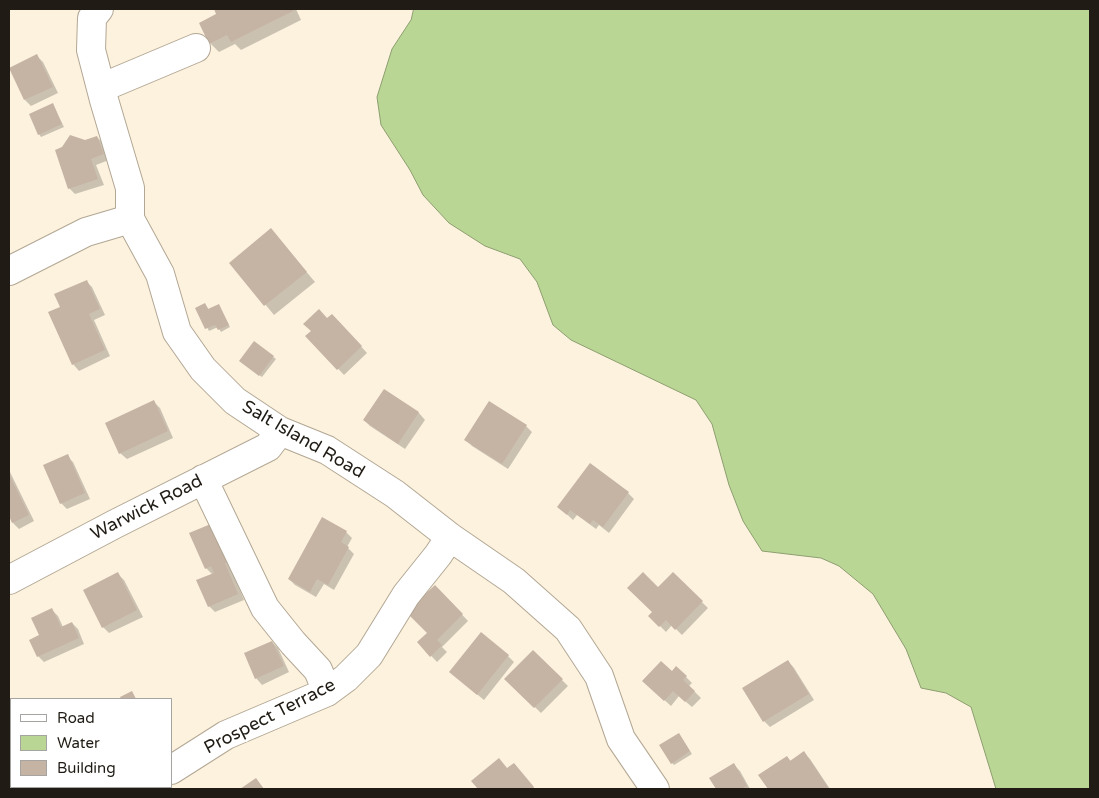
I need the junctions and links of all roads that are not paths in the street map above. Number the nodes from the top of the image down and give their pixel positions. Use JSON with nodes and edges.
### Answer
{"nodes":[{"id":1,"x":95,"y":9,"type":"edge"},
{"id":2,"x":196,"y":48,"type":"dead end"},
{"id":3,"x":101,"y":88,"type":"junction"},
{"id":4,"x":130,"y":218,"type":"junction"},
{"id":5,"x":9,"y":271,"type":"edge"},
{"id":6,"x":280,"y":430,"type":"junction"},
{"id":7,"x":203,"y":480,"type":"junction"},
{"id":8,"x":450,"y":537,"type":"junction"},
{"id":9,"x":9,"y":580,"type":"edge"},
{"id":10,"x":327,"y":692,"type":"junction"},
{"id":11,"x":172,"y":769,"type":"edge"},
{"id":12,"x":655,"y":789,"type":"edge"}],
"edges":[{"from":1,"to":3,"type":"street","name":"Salt Island Road"},
{"from":2,"to":3,"type":"street"},
{"from":3,"to":4,"type":"street","name":"Salt Island Road"},
{"from":4,"to":5,"type":"street"},
{"from":4,"to":6,"type":"street","name":"Salt Island Road"},
{"from":6,"to":7,"type":"street","name":"Warwick Road"},
{"from":6,"to":8,"type":"street","name":"Salt Island Road"},
{"from":7,"to":9,"type":"street","name":"Warwick Road"},
{"from":7,"to":10,"type":"street"},
{"from":8,"to":10,"type":"street","name":"Prospect Terrace"},
{"from":8,"to":12,"type":"street","name":"Salt Island Road"},
{"from":10,"to":11,"type":"street","name":"Prospect Terrace"}]}
